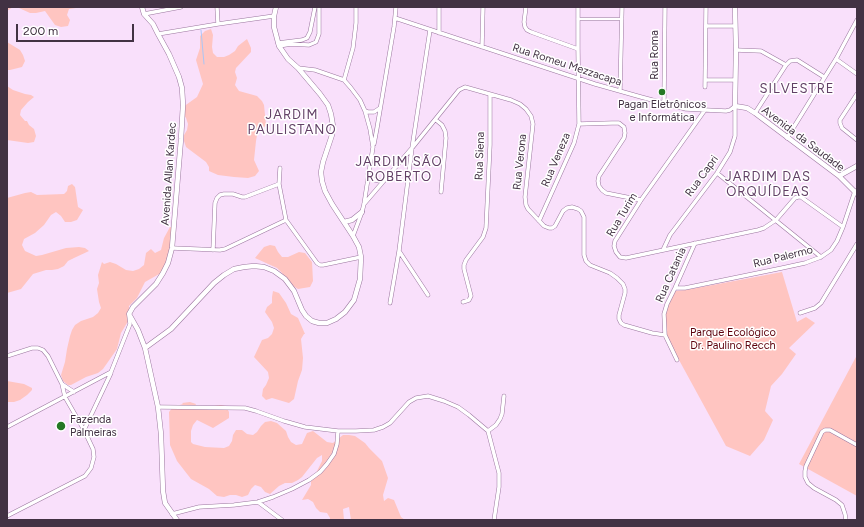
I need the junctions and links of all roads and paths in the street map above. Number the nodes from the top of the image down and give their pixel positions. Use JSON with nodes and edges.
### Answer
{"nodes":[{"id":1,"x":142,"y":7,"type":"edge"},
{"id":2,"x":181,"y":7,"type":"edge"},
{"id":3,"x":217,"y":7,"type":"edge"},
{"id":4,"x":276,"y":7,"type":"edge"},
{"id":5,"x":315,"y":7,"type":"edge"},
{"id":6,"x":319,"y":7,"type":"edge"},
{"id":7,"x":356,"y":7,"type":"edge"},
{"id":8,"x":396,"y":7,"type":"edge"},
{"id":9,"x":439,"y":7,"type":"edge"},
{"id":10,"x":483,"y":7,"type":"edge"},
{"id":11,"x":526,"y":7,"type":"edge"},
{"id":12,"x":578,"y":7,"type":"edge"},
{"id":13,"x":622,"y":7,"type":"edge"},
{"id":14,"x":665,"y":7,"type":"edge"},
{"id":15,"x":706,"y":7,"type":"edge"},
{"id":16,"x":735,"y":7,"type":"edge"},
{"id":17,"x":144,"y":14,"type":"junction"},
{"id":18,"x":274,"y":16,"type":"junction"},
{"id":19,"x":395,"y":18,"type":"junction"},
{"id":20,"x":622,"y":18,"type":"junction"},
{"id":21,"x":578,"y":19,"type":"junction"},
{"id":22,"x":857,"y":20,"type":"edge"},
{"id":23,"x":218,"y":24,"type":"junction"},
{"id":24,"x":706,"y":26,"type":"junction"},
{"id":25,"x":735,"y":26,"type":"junction"},
{"id":26,"x":430,"y":30,"type":"junction"},
{"id":27,"x":439,"y":33,"type":"junction"},
{"id":28,"x":158,"y":34,"type":"junction"},
{"id":29,"x":307,"y":38,"type":"junction"},
{"id":30,"x":279,"y":44,"type":"junction"},
{"id":31,"x":310,"y":45,"type":"junction"},
{"id":32,"x":482,"y":47,"type":"junction"},
{"id":33,"x":578,"y":48,"type":"junction"},
{"id":34,"x":736,"y":50,"type":"junction"},
{"id":35,"x":836,"y":59,"type":"junction"},
{"id":36,"x":786,"y":65,"type":"junction"},
{"id":37,"x":298,"y":68,"type":"junction"},
{"id":38,"x":857,"y":74,"type":"edge"},
{"id":39,"x":824,"y":77,"type":"junction"},
{"id":40,"x":578,"y":78,"type":"junction"},
{"id":41,"x":344,"y":80,"type":"junction"},
{"id":42,"x":705,"y":80,"type":"junction"},
{"id":43,"x":735,"y":80,"type":"junction"},
{"id":44,"x":705,"y":87,"type":"dead end"},
{"id":45,"x":620,"y":91,"type":"junction"},
{"id":46,"x":857,"y":94,"type":"edge"},
{"id":47,"x":490,"y":95,"type":"junction"},
{"id":48,"x":664,"y":103,"type":"junction"},
{"id":49,"x":734,"y":106,"type":"junction"},
{"id":50,"x":380,"y":107,"type":"junction"},
{"id":51,"x":706,"y":110,"type":"junction"},
{"id":52,"x":365,"y":111,"type":"junction"},
{"id":53,"x":755,"y":113,"type":"junction"},
{"id":54,"x":436,"y":120,"type":"junction"},
{"id":55,"x":579,"y":124,"type":"junction"},
{"id":56,"x":370,"y":128,"type":"junction"},
{"id":57,"x":377,"y":128,"type":"junction"},
{"id":58,"x":787,"y":138,"type":"junction"},
{"id":59,"x":857,"y":140,"type":"edge"},
{"id":60,"x":373,"y":147,"type":"junction"},
{"id":61,"x":412,"y":148,"type":"junction"},
{"id":62,"x":857,"y":166,"type":"edge"},
{"id":63,"x":280,"y":168,"type":"dead end"},
{"id":64,"x":717,"y":173,"type":"junction"},
{"id":65,"x":368,"y":174,"type":"junction"},
{"id":66,"x":839,"y":176,"type":"junction"},
{"id":67,"x":384,"y":181,"type":"junction"},
{"id":68,"x":279,"y":184,"type":"junction"},
{"id":69,"x":441,"y":192,"type":"dead end"},
{"id":70,"x":856,"y":192,"type":"edge"},
{"id":71,"x":641,"y":200,"type":"junction"},
{"id":72,"x":364,"y":204,"type":"junction"},
{"id":73,"x":362,"y":212,"type":"junction"},
{"id":74,"x":286,"y":220,"type":"junction"},
{"id":75,"x":776,"y":220,"type":"junction"},
{"id":76,"x":539,"y":221,"type":"junction"},
{"id":77,"x":344,"y":222,"type":"junction"},
{"id":78,"x":843,"y":227,"type":"junction"},
{"id":79,"x":353,"y":236,"type":"junction"},
{"id":80,"x":695,"y":243,"type":"junction"},
{"id":81,"x":857,"y":244,"type":"edge"},
{"id":82,"x":172,"y":248,"type":"junction"},
{"id":83,"x":213,"y":250,"type":"junction"},
{"id":84,"x":663,"y":250,"type":"junction"},
{"id":85,"x":399,"y":251,"type":"junction"},
{"id":86,"x":361,"y":257,"type":"junction"},
{"id":87,"x":821,"y":257,"type":"junction"},
{"id":88,"x":675,"y":288,"type":"junction"},
{"id":89,"x":428,"y":296,"type":"dead end"},
{"id":90,"x":463,"y":302,"type":"dead end"},
{"id":91,"x":390,"y":303,"type":"dead end"},
{"id":92,"x":800,"y":313,"type":"dead end"},
{"id":93,"x":129,"y":314,"type":"junction"},
{"id":94,"x":665,"y":335,"type":"junction"},
{"id":95,"x":145,"y":348,"type":"junction"},
{"id":96,"x":7,"y":356,"type":"edge"},
{"id":97,"x":677,"y":360,"type":"dead end"},
{"id":98,"x":111,"y":372,"type":"junction"},
{"id":99,"x":62,"y":384,"type":"junction"},
{"id":100,"x":74,"y":392,"type":"junction"},
{"id":101,"x":504,"y":396,"type":"dead end"},
{"id":102,"x":65,"y":397,"type":"junction"},
{"id":103,"x":158,"y":407,"type":"junction"},
{"id":104,"x":7,"y":427,"type":"edge"},
{"id":105,"x":84,"y":430,"type":"junction"},
{"id":106,"x":338,"y":432,"type":"junction"},
{"id":107,"x":488,"y":432,"type":"junction"},
{"id":108,"x":857,"y":445,"type":"edge"},
{"id":109,"x":258,"y":502,"type":"junction"},
{"id":110,"x":172,"y":514,"type":"junction"},
{"id":111,"x":7,"y":516,"type":"edge"},
{"id":112,"x":177,"y":520,"type":"edge"},
{"id":113,"x":282,"y":520,"type":"edge"},
{"id":114,"x":494,"y":520,"type":"edge"},
{"id":115,"x":846,"y":520,"type":"edge"}],
"edges":[{"from":1,"to":17,"type":"street"},
{"from":2,"to":17,"type":"street"},
{"from":3,"to":23,"type":"street"},
{"from":4,"to":18,"type":"street"},
{"from":5,"to":29,"type":"street"},
{"from":6,"to":31,"type":"street"},
{"from":7,"to":41,"type":"street"},
{"from":8,"to":19,"type":"street"},
{"from":9,"to":27,"type":"street"},
{"from":10,"to":32,"type":"street"},
{"from":11,"to":33,"type":"street"},
{"from":12,"to":21,"type":"street","name":"Rua Veneza"},
{"from":13,"to":20,"type":"street"},
{"from":14,"to":48,"type":"street","name":"Rua Roma"},
{"from":15,"to":24,"type":"street"},
{"from":16,"to":25,"type":"street"},
{"from":17,"to":28,"type":"street","name":"Avenida Allan Kardec"},
{"from":18,"to":23,"type":"street"},
{"from":18,"to":30,"type":"street"},
{"from":19,"to":26,"type":"street","name":"Rua Romeu Mezzacapa"},
{"from":19,"to":50,"type":"street"},
{"from":20,"to":21,"type":"street"},
{"from":20,"to":45,"type":"street"},
{"from":21,"to":33,"type":"street","name":"Rua Veneza"},
{"from":22,"to":35,"type":"street"},
{"from":23,"to":28,"type":"street"},
{"from":24,"to":25,"type":"street"},
{"from":24,"to":42,"type":"street"},
{"from":25,"to":34,"type":"street"},
{"from":26,"to":27,"type":"street","name":"Rua Romeu Mezzacapa"},
{"from":26,"to":61,"type":"street"},
{"from":27,"to":32,"type":"street","name":"Rua Romeu Mezzacapa"},
{"from":28,"to":82,"type":"street","name":"Avenida Allan Kardec"},
{"from":29,"to":30,"type":"street"},
{"from":29,"to":31,"type":"street"},
{"from":30,"to":31,"type":"street"},
{"from":30,"to":37,"type":"street"},
{"from":32,"to":40,"type":"street","name":"Rua Romeu Mezzacapa"},
{"from":33,"to":40,"type":"street","name":"Rua Veneza"},
{"from":34,"to":36,"type":"street"},
{"from":34,"to":43,"type":"street"},
{"from":35,"to":38,"type":"street"},
{"from":35,"to":39,"type":"street"},
{"from":36,"to":39,"type":"street"},
{"from":36,"to":53,"type":"street"},
{"from":37,"to":41,"type":"street"},
{"from":37,"to":77,"type":"street"},
{"from":39,"to":58,"type":"street"},
{"from":40,"to":45,"type":"street","name":"Rua Romeu Mezzacapa"},
{"from":40,"to":55,"type":"street","name":"Rua Veneza"},
{"from":41,"to":52,"type":"street"},
{"from":42,"to":43,"type":"street"},
{"from":42,"to":44,"type":"street"},
{"from":43,"to":49,"type":"street"},
{"from":45,"to":48,"type":"street","name":"Rua Romeu Mezzacapa"},
{"from":46,"to":59,"type":"street"},
{"from":47,"to":54,"type":"street","name":"Rua Verona"},
{"from":47,"to":76,"type":"street","name":"Rua Verona"},
{"from":47,"to":90,"type":"street","name":"Rua Siena"},
{"from":48,"to":51,"type":"street","name":"Rua Romeu Mezzacapa"},
{"from":49,"to":51,"type":"street","name":"Rua Romeu Mezzacapa"},
{"from":49,"to":53,"type":"street","name":"Avenida da Saudade"},
{"from":49,"to":64,"type":"street","name":"Rua Capri"},
{"from":50,"to":52,"type":"street"},
{"from":50,"to":57,"type":"street"},
{"from":51,"to":71,"type":"street","name":"Rua Turim"},
{"from":52,"to":56,"type":"street"},
{"from":53,"to":58,"type":"street","name":"Avenida da Saudade"},
{"from":54,"to":61,"type":"street"},
{"from":54,"to":69,"type":"street"},
{"from":55,"to":71,"type":"street"},
{"from":55,"to":76,"type":"street","name":"Rua Veneza"},
{"from":56,"to":57,"type":"street"},
{"from":56,"to":60,"type":"street"},
{"from":57,"to":60,"type":"street"},
{"from":58,"to":66,"type":"street","name":"Avenida da Saudade"},
{"from":60,"to":65,"type":"street"},
{"from":61,"to":67,"type":"street"},
{"from":61,"to":85,"type":"street"},
{"from":62,"to":66,"type":"street"},
{"from":63,"to":68,"type":"street"},
{"from":64,"to":75,"type":"street"},
{"from":64,"to":84,"type":"street","name":"Rua Capri"},
{"from":65,"to":67,"type":"street"},
{"from":65,"to":72,"type":"street"},
{"from":66,"to":70,"type":"street","name":"Avenida da Saudade"},
{"from":67,"to":72,"type":"street"},
{"from":68,"to":74,"type":"street"},
{"from":68,"to":83,"type":"street"},
{"from":70,"to":78,"type":"street","name":"Rua Palermo"},
{"from":71,"to":84,"type":"street","name":"Rua Turim"},
{"from":72,"to":73,"type":"street"},
{"from":73,"to":77,"type":"street"},
{"from":73,"to":79,"type":"street"},
{"from":74,"to":83,"type":"street"},
{"from":74,"to":86,"type":"street"},
{"from":75,"to":78,"type":"street","name":"Rua Turim"},
{"from":75,"to":80,"type":"street","name":"Rua Turim"},
{"from":75,"to":87,"type":"street"},
{"from":76,"to":94,"type":"street"},
{"from":77,"to":79,"type":"street"},
{"from":78,"to":87,"type":"street","name":"Rua Palermo"},
{"from":79,"to":86,"type":"street"},
{"from":80,"to":84,"type":"street","name":"Rua Turim"},
{"from":80,"to":88,"type":"street","name":"Rua Catania"},
{"from":81,"to":92,"type":"street"},
{"from":82,"to":83,"type":"street"},
{"from":82,"to":93,"type":"street","name":"Avenida Allan Kardec"},
{"from":85,"to":89,"type":"street"},
{"from":85,"to":91,"type":"street"},
{"from":86,"to":95,"type":"street"},
{"from":87,"to":88,"type":"street","name":"Rua Palermo"},
{"from":88,"to":94,"type":"street","name":"Rua Catania"},
{"from":93,"to":95,"type":"street"},
{"from":93,"to":98,"type":"street"},
{"from":94,"to":97,"type":"street","name":"Rua Catania"},
{"from":95,"to":103,"type":"street"},
{"from":96,"to":99,"type":"street"},
{"from":98,"to":100,"type":"street"},
{"from":98,"to":105,"type":"street"},
{"from":99,"to":100,"type":"street"},
{"from":99,"to":102,"type":"street"},
{"from":100,"to":102,"type":"street"},
{"from":101,"to":107,"type":"street"},
{"from":102,"to":104,"type":"street"},
{"from":102,"to":105,"type":"street"},
{"from":103,"to":106,"type":"street"},
{"from":103,"to":110,"type":"street"},
{"from":105,"to":111,"type":"street"},
{"from":106,"to":107,"type":"street"},
{"from":106,"to":109,"type":"street"},
{"from":107,"to":114,"type":"street"},
{"from":108,"to":115,"type":"street"},
{"from":109,"to":110,"type":"street"},
{"from":109,"to":113,"type":"street"},
{"from":110,"to":112,"type":"street"}]}
